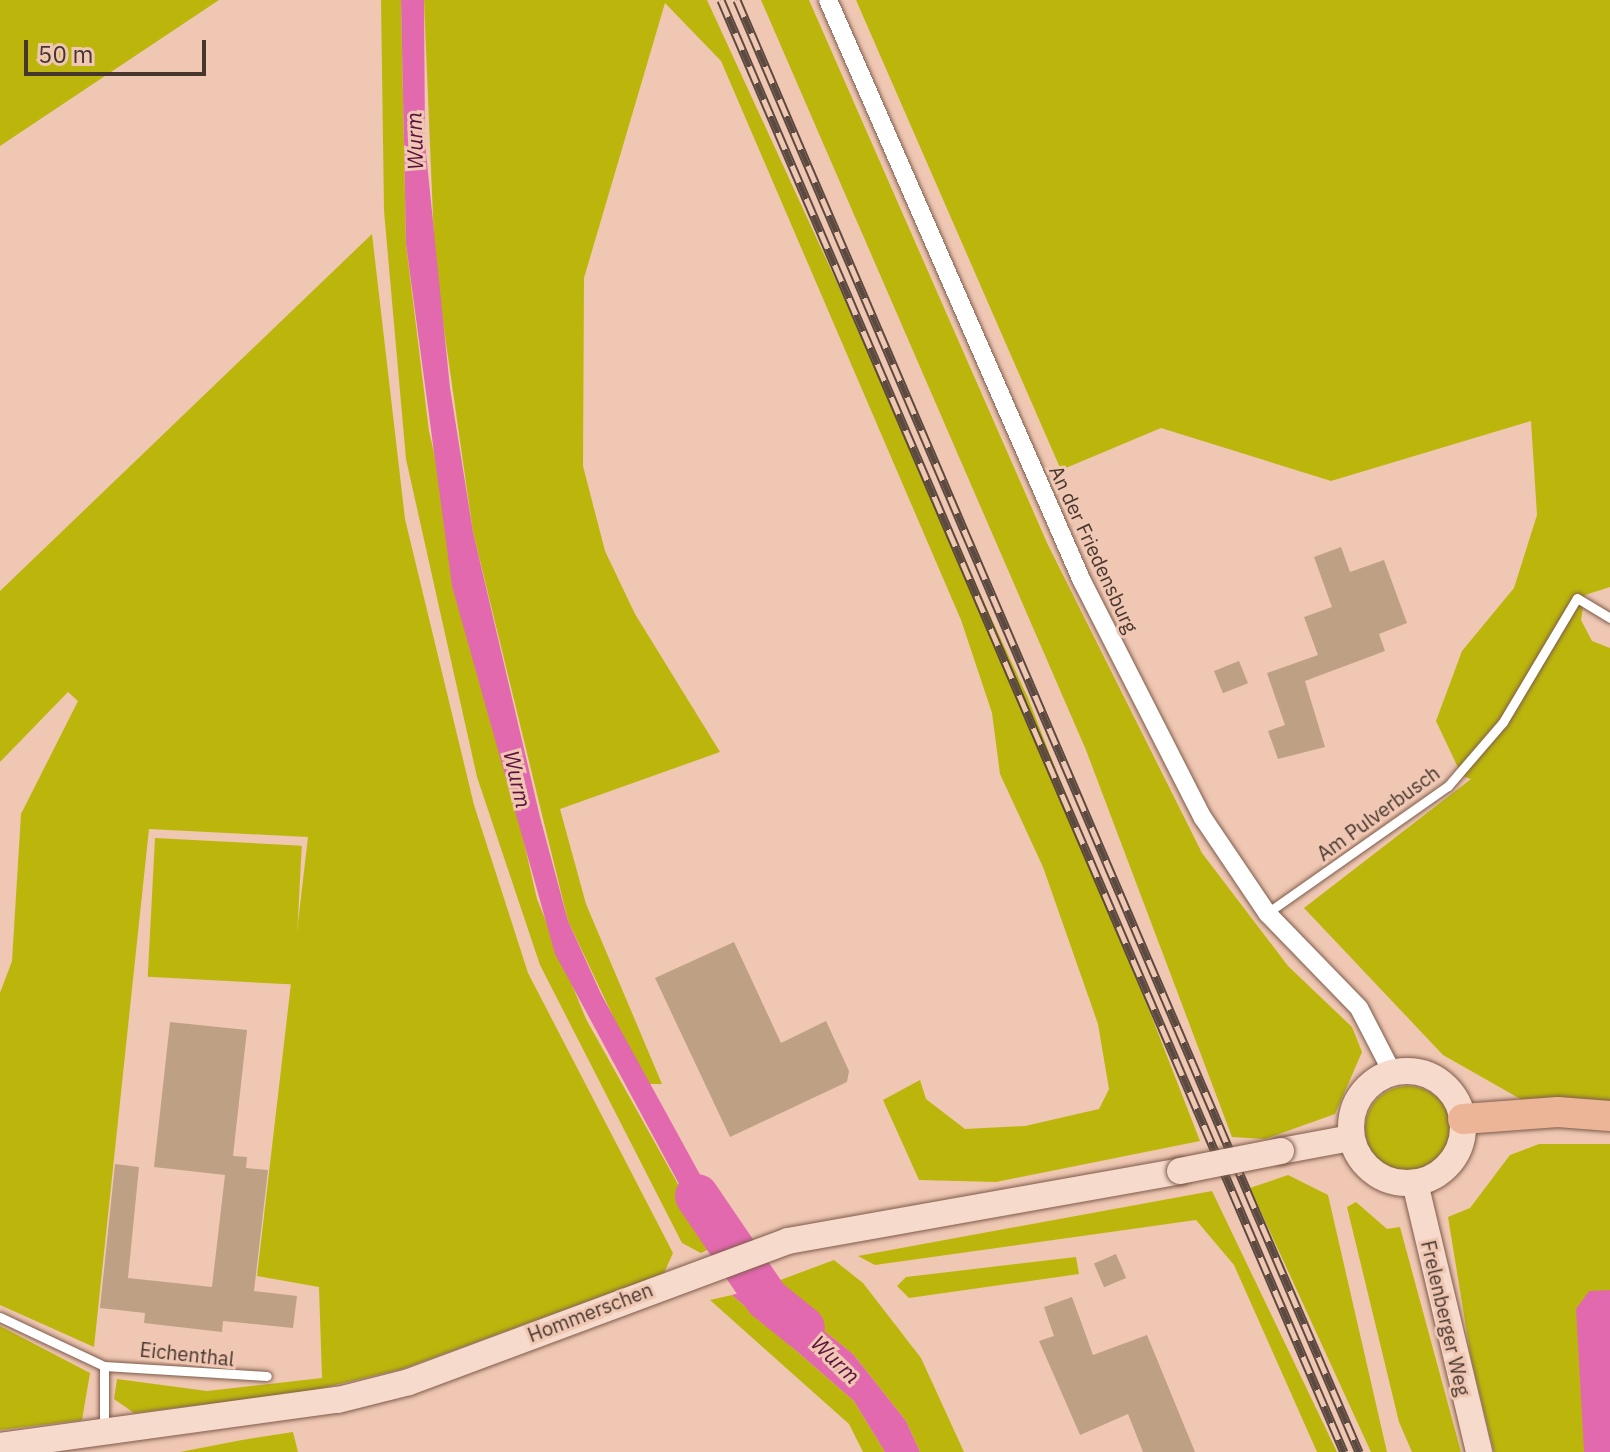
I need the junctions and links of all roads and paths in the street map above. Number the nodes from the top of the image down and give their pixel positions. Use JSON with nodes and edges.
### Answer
{"nodes":[{"id":1,"x":828,"y":0,"type":"edge"},
{"id":2,"x":1610,"y":618,"type":"edge"},
{"id":3,"x":1267,"y":913,"type":"junction"},
{"id":4,"x":1392,"y":1072,"type":"junction"},
{"id":5,"x":1610,"y":1116,"type":"edge"},
{"id":6,"x":1463,"y":1119,"type":"junction"},
{"id":7,"x":1351,"y":1138,"type":"junction"},
{"id":8,"x":1415,"y":1183,"type":"junction"},
{"id":9,"x":0,"y":1317,"type":"edge"},
{"id":10,"x":104,"y":1366,"type":"junction"},
{"id":11,"x":267,"y":1376,"type":"dead end"},
{"id":12,"x":104,"y":1430,"type":"junction"},
{"id":13,"x":0,"y":1446,"type":"edge"},
{"id":14,"x":1479,"y":1452,"type":"edge"}],
"edges":[{"from":1,"to":3,"type":"street","name":"An der Friedensburg"},
{"from":2,"to":3,"type":"lane","name":"Am Pulverbusch"},
{"from":3,"to":4,"type":"street","name":"An der Friedensburg"},
{"from":4,"to":6,"type":"main road"},
{"from":4,"to":7,"type":"main road"},
{"from":5,"to":6,"type":"main road"},
{"from":6,"to":8,"type":"main road"},
{"from":7,"to":8,"type":"main road"},
{"from":7,"to":12,"type":"main road","name":"Hommerschen","bridge":true},
{"from":8,"to":14,"type":"main road","name":"Frelenberger Weg"},
{"from":9,"to":10,"type":"lane","name":"Eichenthal"},
{"from":10,"to":11,"type":"lane","name":"Eichenthal"},
{"from":10,"to":12,"type":"lane"},
{"from":12,"to":13,"type":"main road","name":"Hommerschen"}]}
